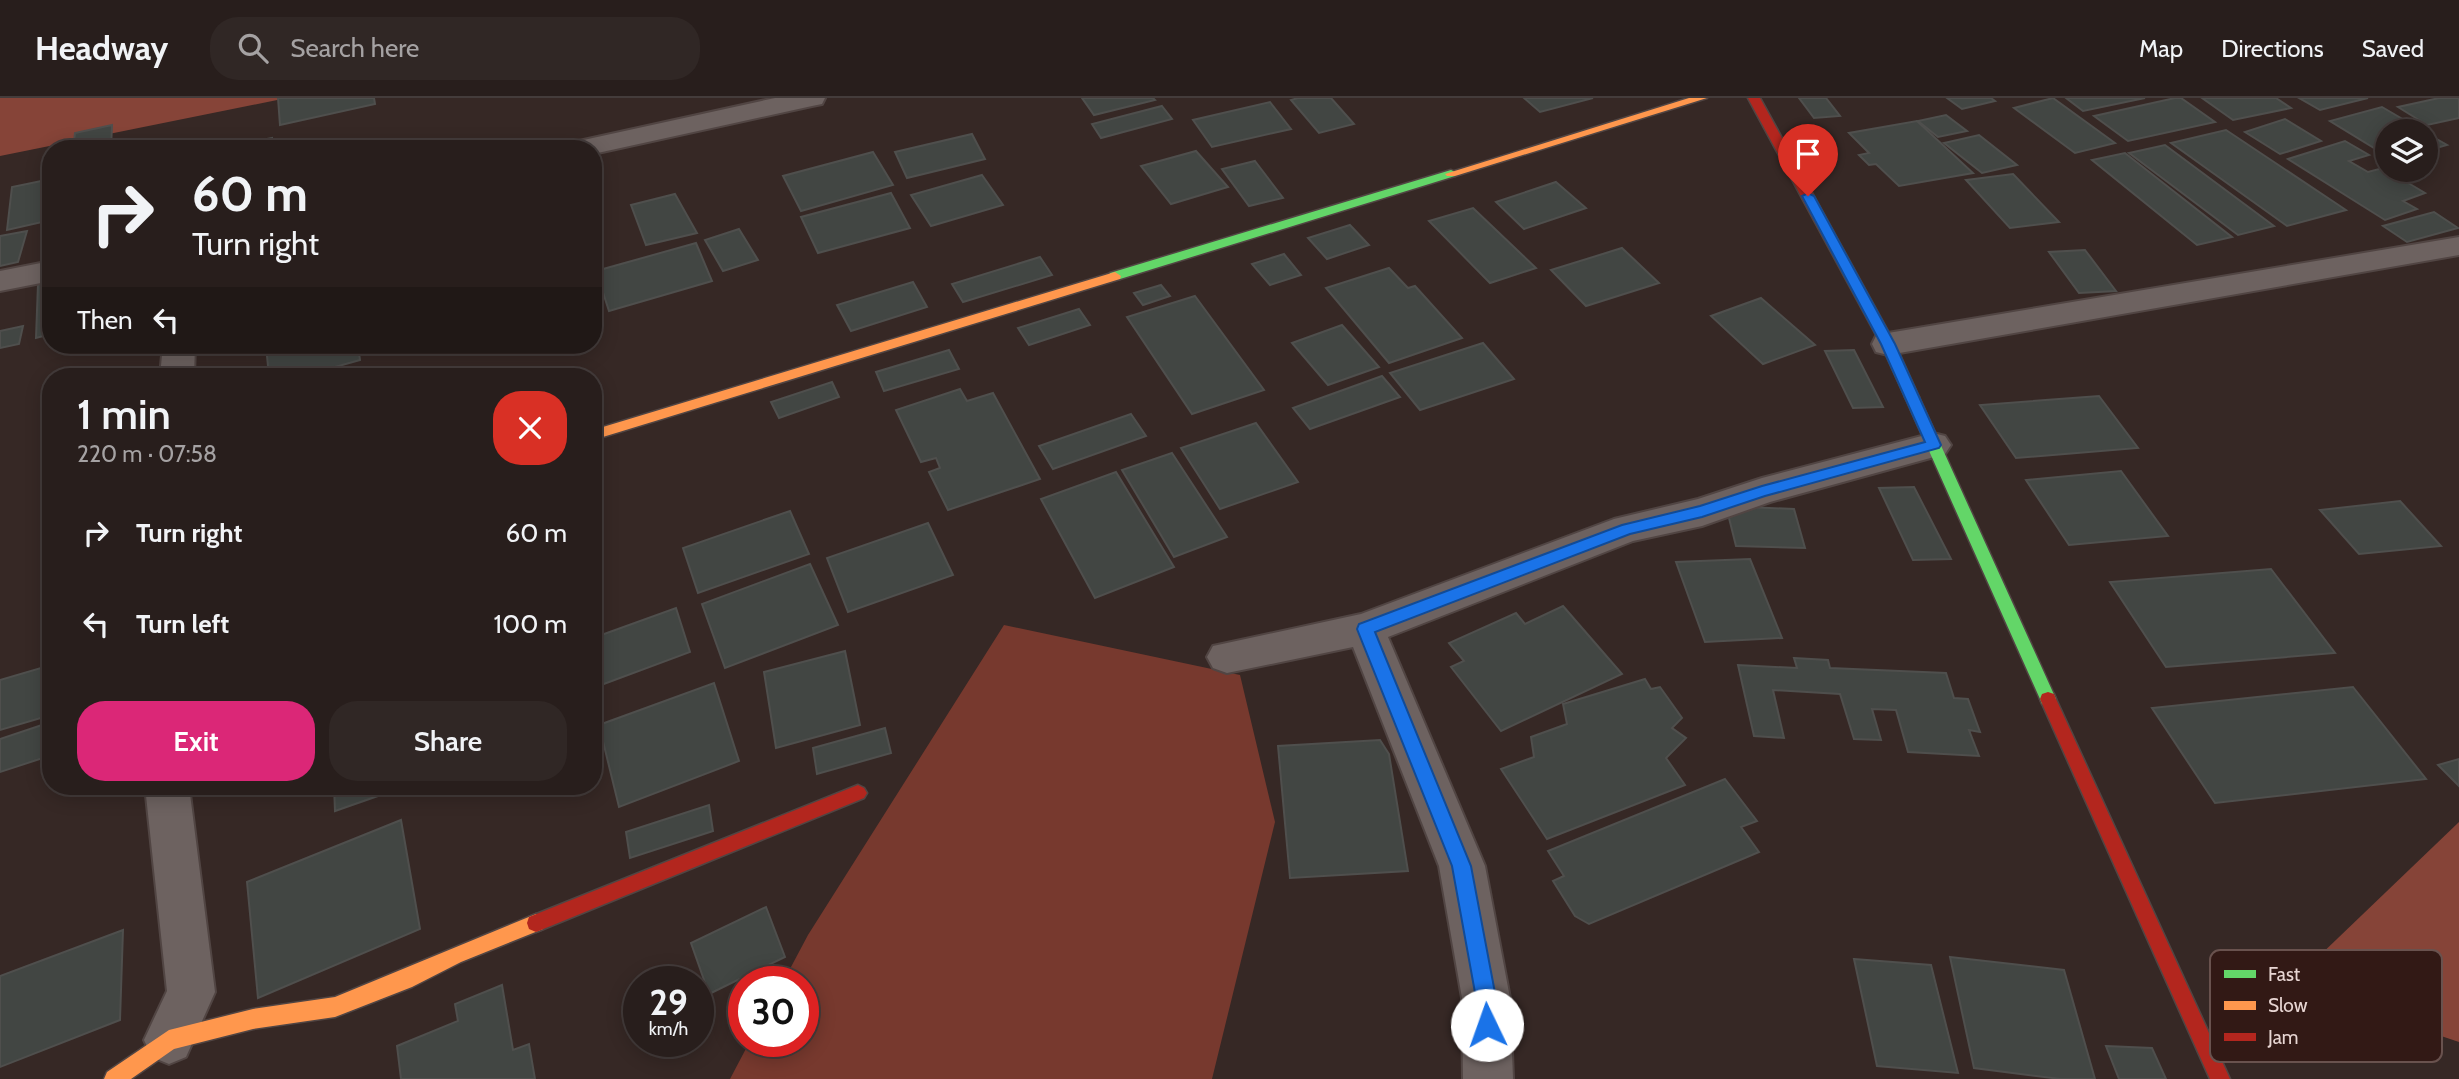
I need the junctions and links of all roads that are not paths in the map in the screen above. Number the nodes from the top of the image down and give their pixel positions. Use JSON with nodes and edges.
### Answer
{"nodes":[{"id":1,"x":812,"y":98,"type":"edge"},
{"id":2,"x":1701,"y":98,"type":"edge"},
{"id":3,"x":1754,"y":98,"type":"edge"},
{"id":4,"x":602,"y":144,"type":"edge"},
{"id":5,"x":2459,"y":246,"type":"edge"},
{"id":6,"x":42,"y":273,"type":"edge"},
{"id":7,"x":0,"y":281,"type":"edge"},
{"id":8,"x":1888,"y":344,"type":"junction"},
{"id":9,"x":602,"y":432,"type":"edge"},
{"id":10,"x":1933,"y":445,"type":"junction"},
{"id":11,"x":1365,"y":629,"type":"junction"},
{"id":12,"x":1227,"y":657,"type":"dead end"},
{"id":13,"x":858,"y":793,"type":"dead end"},
{"id":14,"x":168,"y":795,"type":"edge"},
{"id":15,"x":169,"y":1040,"type":"junction"},
{"id":16,"x":2210,"y":1057,"type":"edge"},
{"id":17,"x":2212,"y":1062,"type":"edge"},
{"id":18,"x":114,"y":1079,"type":"edge"},
{"id":19,"x":1488,"y":1079,"type":"edge"},
{"id":20,"x":2220,"y":1079,"type":"edge"}],
"edges":[{"from":1,"to":4,"type":"street"},
{"from":2,"to":9,"type":"street"},
{"from":3,"to":8,"type":"street"},
{"from":5,"to":8,"type":"street"},
{"from":6,"to":7,"type":"street"},
{"from":8,"to":10,"type":"street"},
{"from":10,"to":11,"type":"street"},
{"from":10,"to":16,"type":"street"},
{"from":11,"to":12,"type":"street"},
{"from":11,"to":19,"type":"street"},
{"from":13,"to":15,"type":"street"},
{"from":14,"to":15,"type":"street"},
{"from":15,"to":18,"type":"street"},
{"from":17,"to":20,"type":"street"}]}
